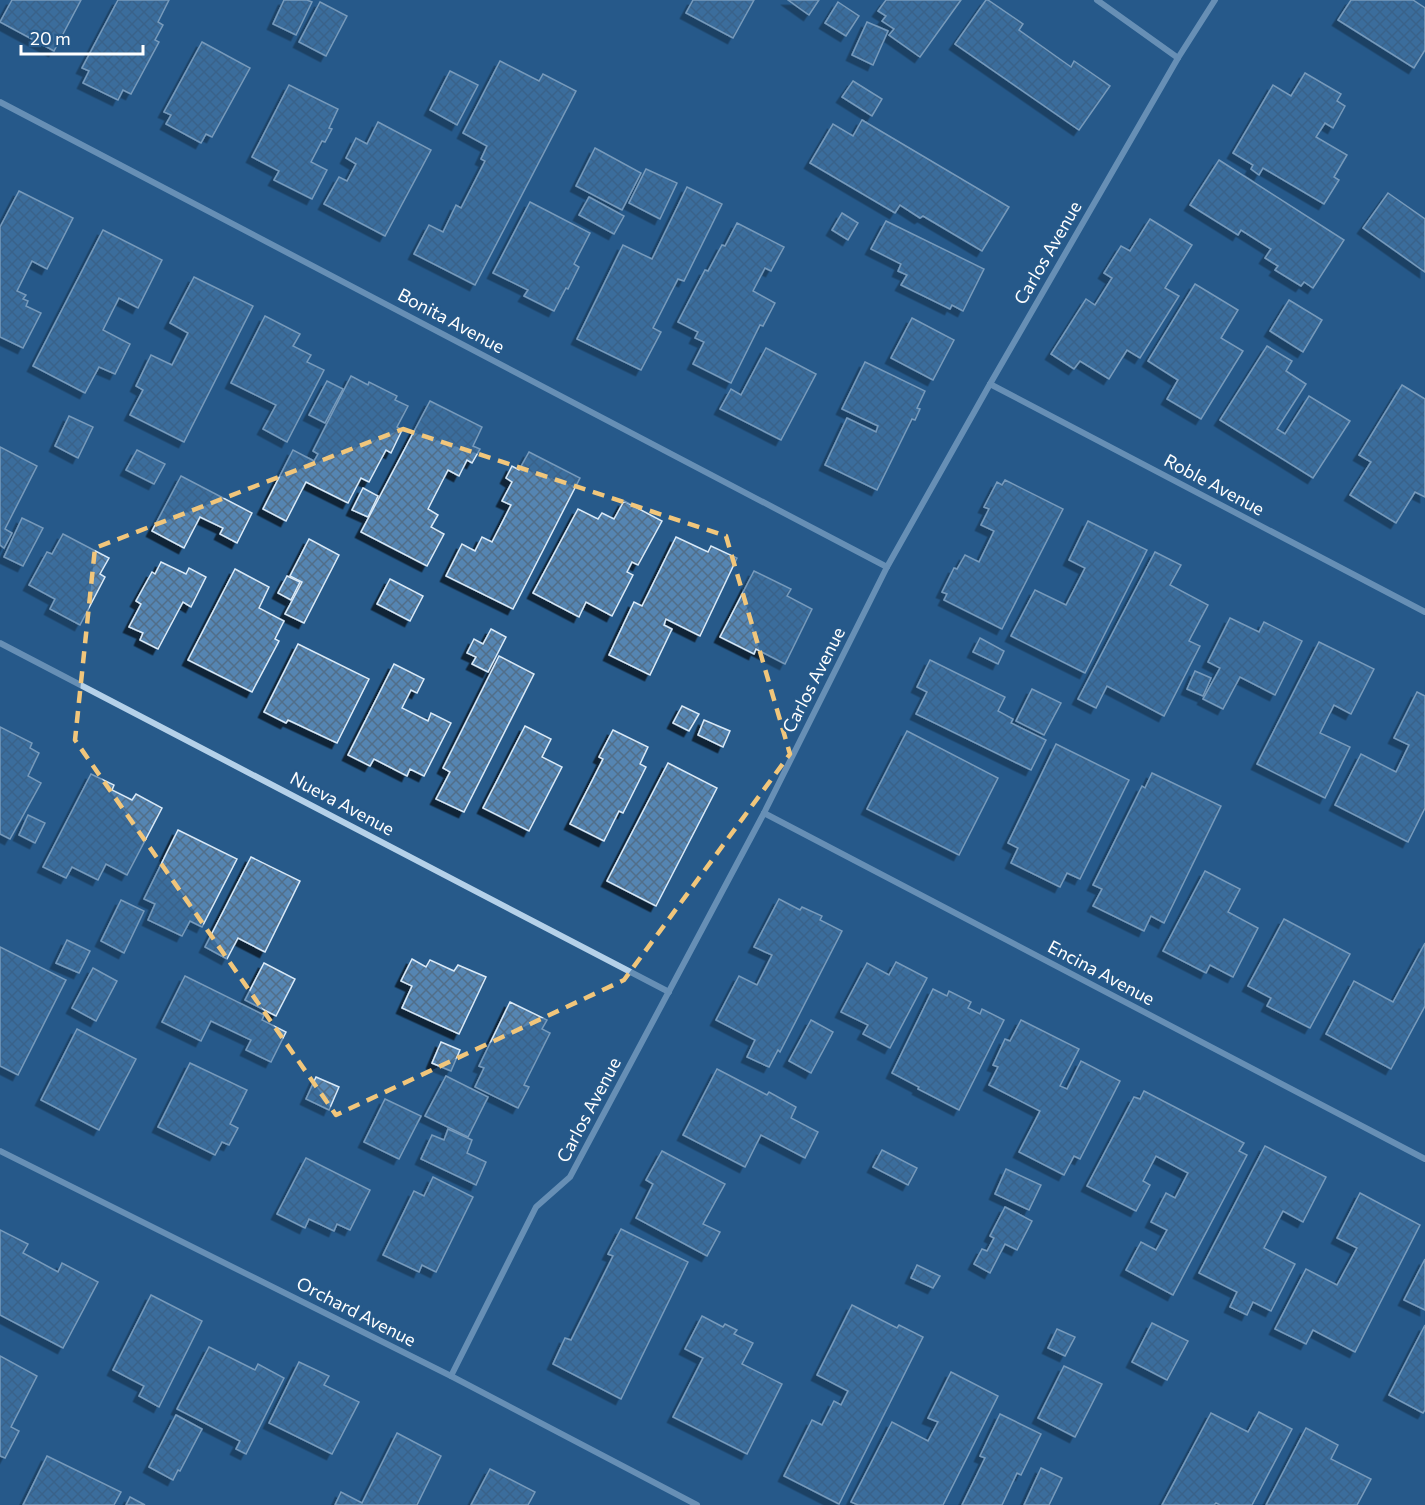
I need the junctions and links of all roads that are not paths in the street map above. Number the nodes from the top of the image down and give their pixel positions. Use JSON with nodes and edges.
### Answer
{"nodes":[{"id":1,"x":1097,"y":0,"type":"edge"},
{"id":2,"x":1215,"y":0,"type":"edge"},
{"id":3,"x":1178,"y":58,"type":"junction"},
{"id":4,"x":0,"y":102,"type":"edge"},
{"id":5,"x":990,"y":384,"type":"junction"},
{"id":6,"x":887,"y":567,"type":"junction"},
{"id":7,"x":1425,"y":612,"type":"edge"},
{"id":8,"x":0,"y":643,"type":"edge"},
{"id":9,"x":764,"y":813,"type":"junction"},
{"id":10,"x":669,"y":992,"type":"junction"},
{"id":11,"x":0,"y":1151,"type":"edge"},
{"id":12,"x":1425,"y":1159,"type":"edge"},
{"id":13,"x":451,"y":1376,"type":"junction"},
{"id":14,"x":697,"y":1505,"type":"edge"}],
"edges":[{"from":1,"to":3,"type":"street"},
{"from":2,"to":3,"type":"street","name":"Carlos Avenue"},
{"from":3,"to":5,"type":"street","name":"Carlos Avenue"},
{"from":4,"to":6,"type":"street","name":"Bonita Avenue"},
{"from":5,"to":6,"type":"street","name":"Carlos Avenue"},
{"from":5,"to":7,"type":"street","name":"Roble Avenue"},
{"from":6,"to":9,"type":"street","name":"Carlos Avenue"},
{"from":8,"to":10,"type":"street","name":"Nueva Avenue"},
{"from":9,"to":10,"type":"street","name":"Carlos Avenue"},
{"from":9,"to":12,"type":"street","name":"Encina Avenue"},
{"from":10,"to":13,"type":"street","name":"Carlos Avenue"},
{"from":11,"to":13,"type":"street","name":"Orchard Avenue"},
{"from":13,"to":14,"type":"street","name":"Orchard Avenue"}]}
